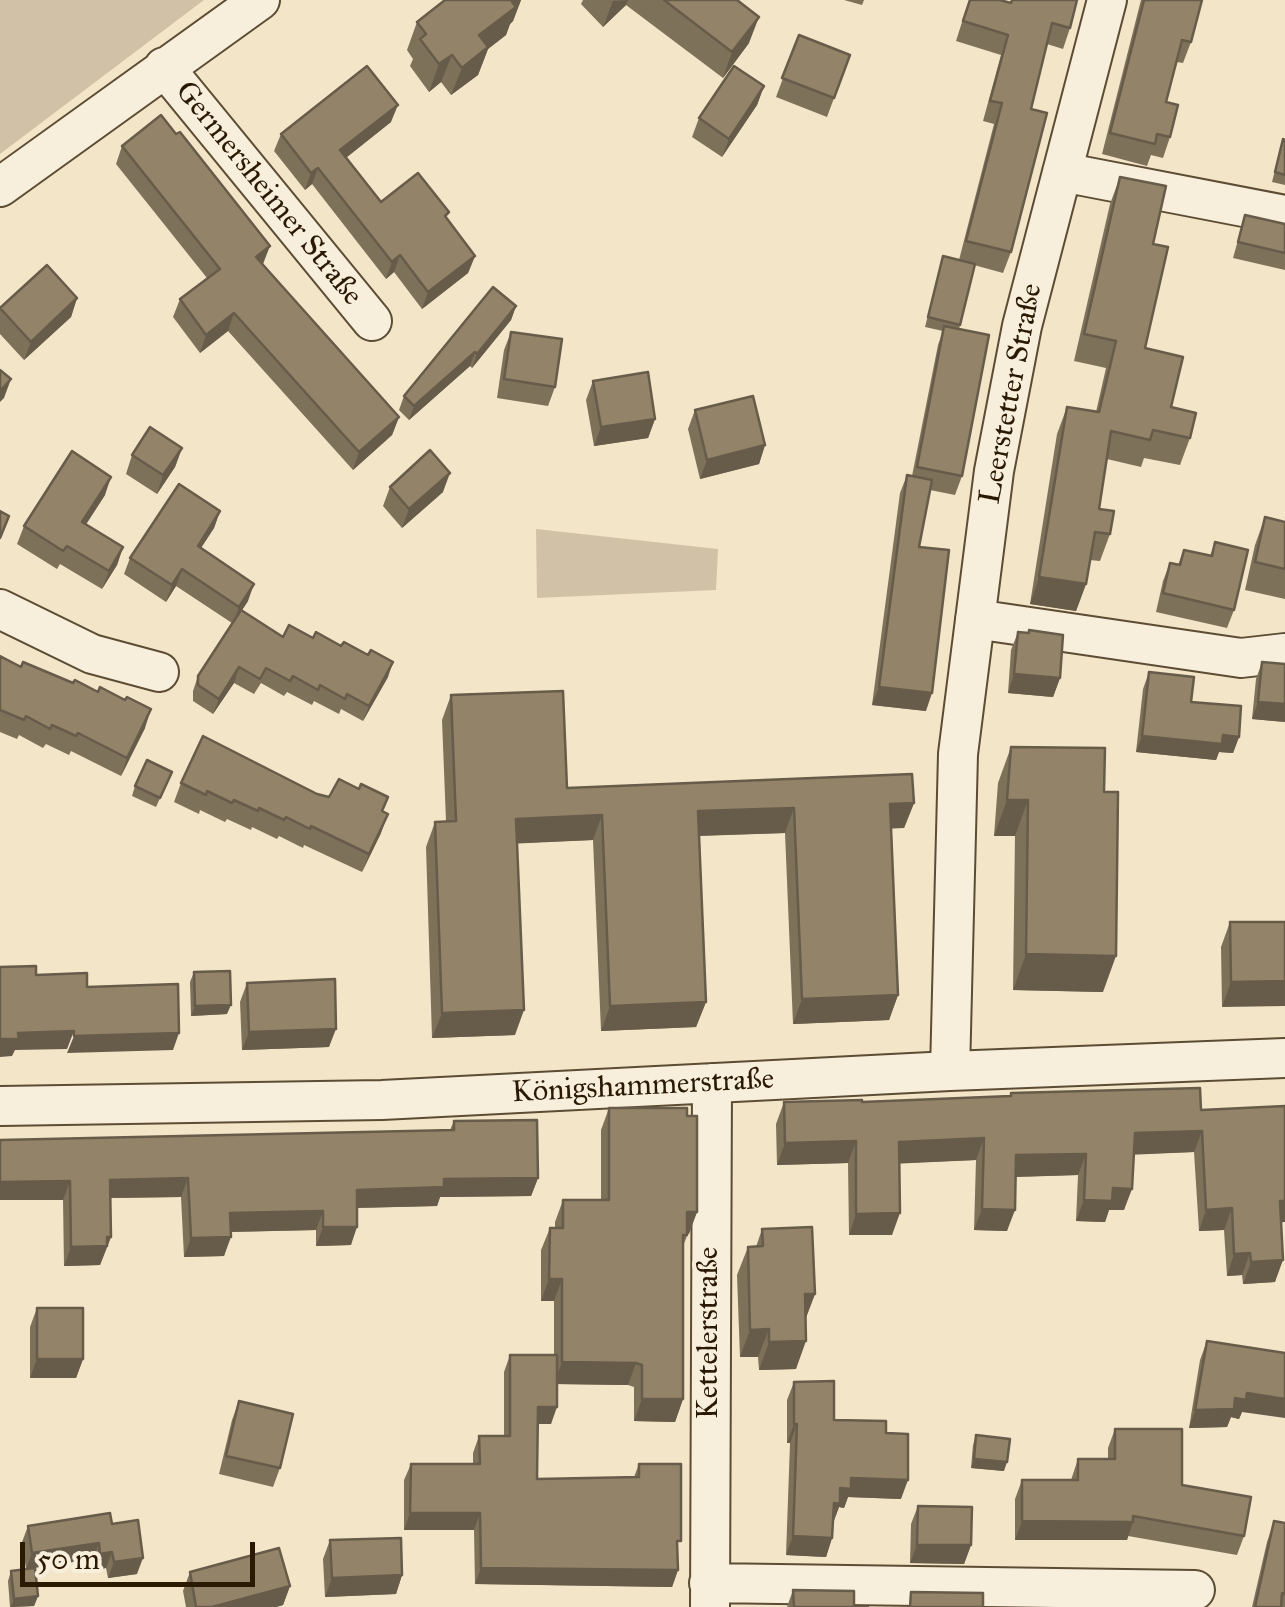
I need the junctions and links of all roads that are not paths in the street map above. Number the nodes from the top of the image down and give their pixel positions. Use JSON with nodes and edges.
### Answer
{"nodes":[{"id":1,"x":260,"y":0,"type":"edge"},
{"id":2,"x":1107,"y":0,"type":"edge"},
{"id":3,"x":164,"y":67,"type":"junction"},
{"id":4,"x":1062,"y":172,"type":"junction"},
{"id":5,"x":0,"y":187,"type":"edge"},
{"id":6,"x":1285,"y":215,"type":"edge"},
{"id":7,"x":372,"y":321,"type":"dead end"},
{"id":8,"x":0,"y":610,"type":"edge"},
{"id":9,"x":975,"y":619,"type":"junction"},
{"id":10,"x":1285,"y":653,"type":"edge"},
{"id":11,"x":159,"y":672,"type":"dead end"},
{"id":12,"x":1285,"y":1058,"type":"edge"},
{"id":13,"x":950,"y":1071,"type":"junction"},
{"id":14,"x":712,"y":1083,"type":"junction"},
{"id":15,"x":0,"y":1106,"type":"edge"},
{"id":16,"x":1194,"y":1590,"type":"dead end"},
{"id":17,"x":710,"y":1595,"type":"edge"}],
"edges":[{"from":1,"to":3,"type":"street","name":"Germersheimer Straße"},
{"from":2,"to":4,"type":"street","name":"Leerstetter Straße"},
{"from":3,"to":5,"type":"street","name":"Germersheimer Straße"},
{"from":3,"to":7,"type":"street","name":"Germersheimer Straße"},
{"from":4,"to":6,"type":"street"},
{"from":4,"to":9,"type":"street","name":"Leerstetter Straße"},
{"from":8,"to":11,"type":"street"},
{"from":9,"to":10,"type":"street"},
{"from":9,"to":13,"type":"street","name":"Leerstetter Straße"},
{"from":12,"to":13,"type":"street","name":"Königshammerstraße"},
{"from":13,"to":14,"type":"street","name":"Königshammerstraße"},
{"from":14,"to":15,"type":"street","name":"Königshammerstraße"},
{"from":14,"to":17,"type":"street","name":"Kettelerstraße"},
{"from":16,"to":17,"type":"street","name":"Kettelerstraße"}]}
